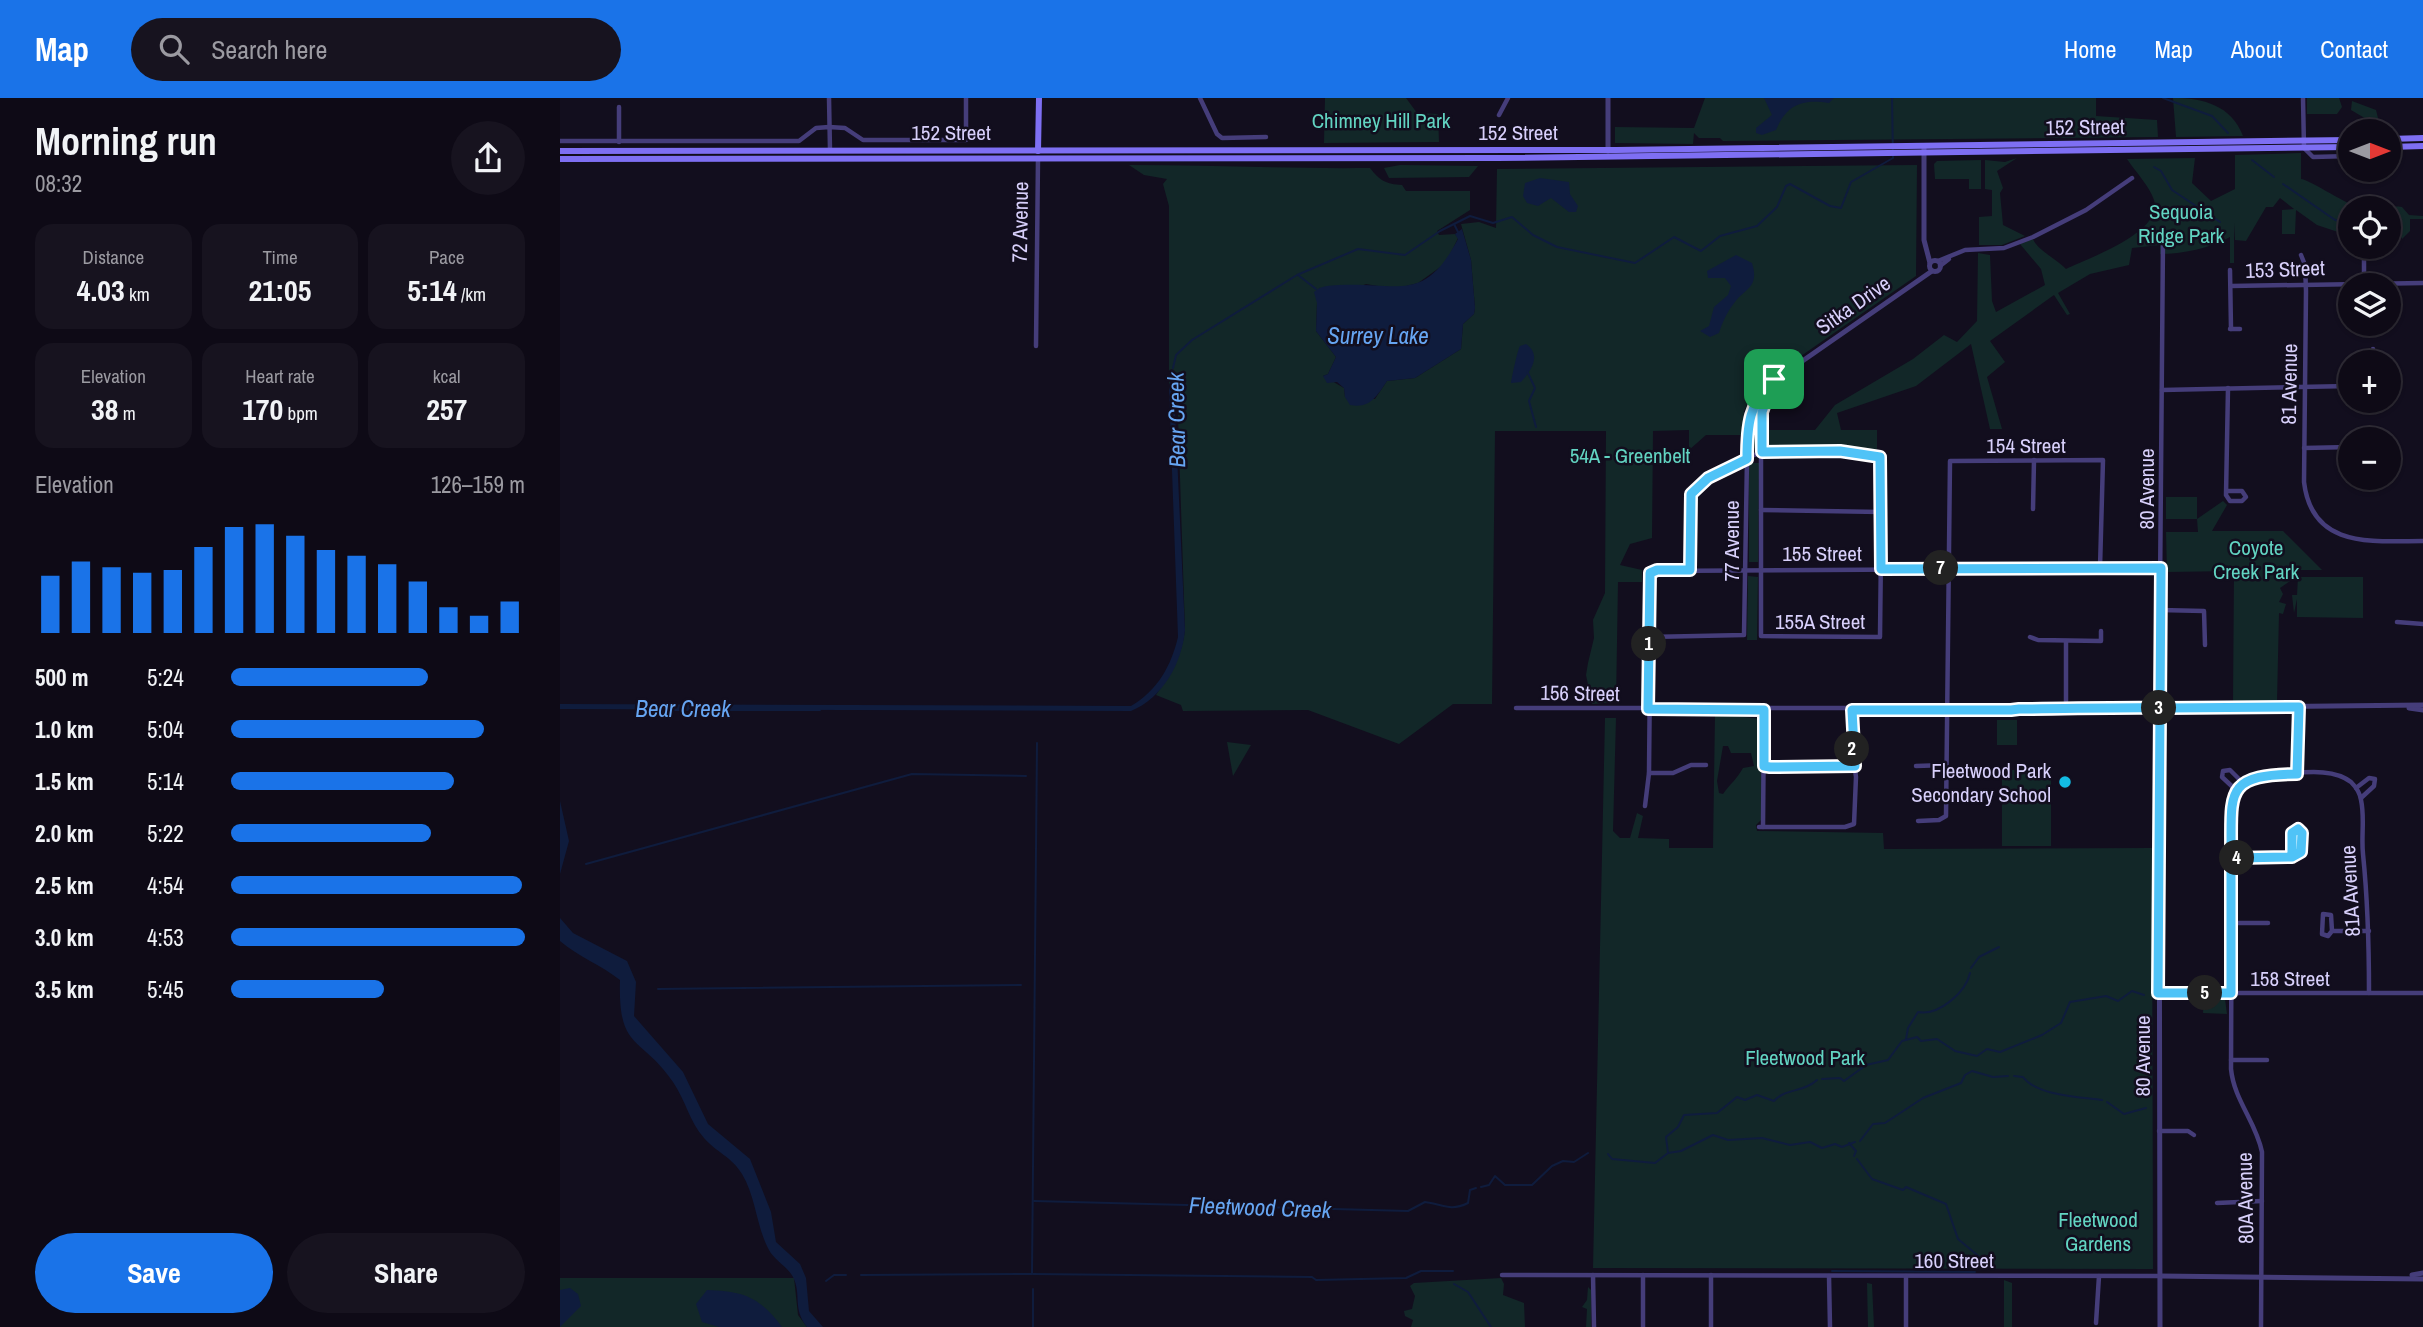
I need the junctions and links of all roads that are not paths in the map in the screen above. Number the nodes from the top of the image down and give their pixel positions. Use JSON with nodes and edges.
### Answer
{"nodes":[{"id":1,"x":830,"y":98,"type":"edge"},
{"id":2,"x":966,"y":98,"type":"edge"},
{"id":3,"x":1039,"y":98,"type":"edge"},
{"id":4,"x":1200,"y":98,"type":"edge"},
{"id":5,"x":1508,"y":98,"type":"edge"},
{"id":6,"x":1608,"y":98,"type":"edge"},
{"id":7,"x":2303,"y":98,"type":"edge"},
{"id":8,"x":619,"y":107,"type":"dead end"},
{"id":9,"x":1499,"y":115,"type":"dead end"},
{"id":10,"x":829,"y":127,"type":"junction"},
{"id":11,"x":1266,"y":137,"type":"dead end"},
{"id":12,"x":2423,"y":138,"type":"edge"},
{"id":13,"x":2401,"y":139,"type":"edge"},
{"id":14,"x":2338,"y":140,"type":"edge"},
{"id":15,"x":560,"y":141,"type":"edge"},
{"id":16,"x":619,"y":142,"type":"junction"},
{"id":17,"x":2303,"y":144,"type":"junction"},
{"id":18,"x":2338,"y":146,"type":"edge"},
{"id":19,"x":2401,"y":146,"type":"edge"},
{"id":20,"x":2423,"y":146,"type":"edge"},
{"id":21,"x":1038,"y":148,"type":"junction"},
{"id":22,"x":830,"y":150,"type":"junction"},
{"id":23,"x":1924,"y":150,"type":"junction"},
{"id":24,"x":560,"y":151,"type":"edge"},
{"id":25,"x":1608,"y":153,"type":"junction"},
{"id":26,"x":2338,"y":156,"type":"edge"},
{"id":27,"x":1038,"y":157,"type":"junction"},
{"id":28,"x":794,"y":158,"type":"junction"},
{"id":29,"x":560,"y":159,"type":"edge"},
{"id":30,"x":2132,"y":178,"type":"dead end"},
{"id":31,"x":2163,"y":239,"type":"dead end"},
{"id":32,"x":2301,"y":254,"type":"dead end"},
{"id":33,"x":1934,"y":265,"type":"junction"},
{"id":34,"x":2230,"y":270,"type":"dead end"},
{"id":35,"x":2401,"y":283,"type":"edge"},
{"id":36,"x":2423,"y":283,"type":"edge"},
{"id":37,"x":2338,"y":284,"type":"edge"},
{"id":38,"x":2306,"y":285,"type":"junction"},
{"id":39,"x":2231,"y":286,"type":"junction"},
{"id":40,"x":2240,"y":329,"type":"dead end"},
{"id":41,"x":1036,"y":346,"type":"dead end"},
{"id":42,"x":1774,"y":379,"type":"junction"},
{"id":43,"x":2338,"y":386,"type":"edge"},
{"id":44,"x":2305,"y":387,"type":"junction"},
{"id":45,"x":2228,"y":388,"type":"junction"},
{"id":46,"x":2162,"y":390,"type":"junction"},
{"id":47,"x":2338,"y":447,"type":"edge"},
{"id":48,"x":2304,"y":448,"type":"junction"},
{"id":49,"x":1762,"y":452,"type":"junction"},
{"id":50,"x":1747,"y":459,"type":"junction"},
{"id":51,"x":2034,"y":460,"type":"junction"},
{"id":52,"x":2226,"y":491,"type":"dead end"},
{"id":53,"x":2033,"y":509,"type":"dead end"},
{"id":54,"x":1761,"y":510,"type":"junction"},
{"id":55,"x":1881,"y":512,"type":"junction"},
{"id":56,"x":2423,"y":541,"type":"edge"},
{"id":57,"x":1951,"y":568,"type":"junction"},
{"id":58,"x":2100,"y":568,"type":"junction"},
{"id":59,"x":2161,"y":568,"type":"junction"},
{"id":60,"x":1760,"y":569,"type":"junction"},
{"id":61,"x":1881,"y":569,"type":"junction"},
{"id":62,"x":1690,"y":570,"type":"junction"},
{"id":63,"x":1746,"y":570,"type":"junction"},
{"id":64,"x":2160,"y":610,"type":"junction"},
{"id":65,"x":2397,"y":622,"type":"dead end"},
{"id":66,"x":2423,"y":624,"type":"edge"},
{"id":67,"x":2101,"y":631,"type":"dead end"},
{"id":68,"x":1744,"y":635,"type":"joint"},
{"id":69,"x":1761,"y":636,"type":"joint"},
{"id":70,"x":2030,"y":637,"type":"dead end"},
{"id":71,"x":1649,"y":638,"type":"junction"},
{"id":72,"x":2066,"y":640,"type":"junction"},
{"id":73,"x":2204,"y":645,"type":"dead end"},
{"id":74,"x":2299,"y":707,"type":"junction"},
{"id":75,"x":2423,"y":707,"type":"edge"},
{"id":76,"x":1516,"y":708,"type":"dead end"},
{"id":77,"x":2159,"y":708,"type":"junction"},
{"id":78,"x":1648,"y":709,"type":"junction"},
{"id":79,"x":1946,"y":709,"type":"junction"},
{"id":80,"x":2066,"y":709,"type":"junction"},
{"id":81,"x":1764,"y":710,"type":"junction"},
{"id":82,"x":1852,"y":710,"type":"junction"},
{"id":83,"x":1706,"y":765,"type":"dead end"},
{"id":84,"x":1946,"y":765,"type":"junction"},
{"id":85,"x":1764,"y":766,"type":"junction"},
{"id":86,"x":1855,"y":766,"type":"junction"},
{"id":87,"x":1916,"y":766,"type":"dead end"},
{"id":88,"x":1649,"y":773,"type":"junction"},
{"id":89,"x":2297,"y":774,"type":"junction"},
{"id":90,"x":2243,"y":783,"type":"junction"},
{"id":91,"x":2356,"y":788,"type":"junction"},
{"id":92,"x":2237,"y":790,"type":"junction"},
{"id":93,"x":2361,"y":798,"type":"junction"},
{"id":94,"x":1645,"y":806,"type":"dead end"},
{"id":95,"x":1917,"y":821,"type":"dead end"},
{"id":96,"x":2292,"y":857,"type":"junction"},
{"id":97,"x":2231,"y":858,"type":"junction"},
{"id":98,"x":2232,"y":923,"type":"junction"},
{"id":99,"x":2268,"y":923,"type":"dead end"},
{"id":100,"x":2332,"y":931,"type":"junction"},
{"id":101,"x":2369,"y":931,"type":"junction"},
{"id":102,"x":2158,"y":993,"type":"junction"},
{"id":103,"x":2231,"y":993,"type":"junction"},
{"id":104,"x":2369,"y":993,"type":"junction"},
{"id":105,"x":2423,"y":993,"type":"edge"},
{"id":106,"x":2231,"y":1060,"type":"junction"},
{"id":107,"x":2267,"y":1060,"type":"dead end"},
{"id":108,"x":2159,"y":1131,"type":"junction"},
{"id":109,"x":2194,"y":1135,"type":"dead end"},
{"id":110,"x":2262,"y":1201,"type":"junction"},
{"id":111,"x":2217,"y":1203,"type":"dead end"},
{"id":112,"x":2423,"y":1273,"type":"edge"},
{"id":113,"x":1502,"y":1275,"type":"dead end"},
{"id":114,"x":1594,"y":1275,"type":"junction"},
{"id":115,"x":1643,"y":1275,"type":"junction"},
{"id":116,"x":1710,"y":1275,"type":"junction"},
{"id":117,"x":2099,"y":1275,"type":"junction"},
{"id":118,"x":2262,"y":1275,"type":"junction"},
{"id":119,"x":1829,"y":1276,"type":"junction"},
{"id":120,"x":1906,"y":1276,"type":"junction"},
{"id":121,"x":2160,"y":1276,"type":"junction"},
{"id":122,"x":2406,"y":1276,"type":"junction"},
{"id":123,"x":2423,"y":1279,"type":"edge"},
{"id":124,"x":2096,"y":1323,"type":"dead end"},
{"id":125,"x":1594,"y":1327,"type":"edge"},
{"id":126,"x":1643,"y":1327,"type":"edge"},
{"id":127,"x":1711,"y":1327,"type":"edge"},
{"id":128,"x":1830,"y":1327,"type":"edge"},
{"id":129,"x":1906,"y":1327,"type":"edge"},
{"id":130,"x":2160,"y":1327,"type":"edge"},
{"id":131,"x":2261,"y":1327,"type":"edge"}],
"edges":[{"from":1,"to":10,"type":"street"},
{"from":2,"to":10,"type":"street"},
{"from":3,"to":21,"type":"main road","name":"72 Avenue"},
{"from":4,"to":11,"type":"street"},
{"from":5,"to":9,"type":"street"},
{"from":6,"to":25,"type":"street"},
{"from":7,"to":17,"type":"street"},
{"from":8,"to":16,"type":"street"},
{"from":10,"to":16,"type":"street"},
{"from":10,"to":22,"type":"street"},
{"from":12,"to":13,"type":"main road"},
{"from":14,"to":17,"type":"main road","name":"152 Street"},
{"from":15,"to":16,"type":"street"},
{"from":17,"to":18,"type":"main road","name":"152 Street"},
{"from":17,"to":23,"type":"main road","name":"152 Street"},
{"from":17,"to":26,"type":"street"},
{"from":19,"to":20,"type":"main road"},
{"from":21,"to":22,"type":"main road","name":"152 Street"},
{"from":21,"to":25,"type":"main road","name":"152 Street"},
{"from":21,"to":27,"type":"main road","name":"72 Avenue"},
{"from":22,"to":24,"type":"main road","name":"152 Street"},
{"from":22,"to":28,"type":"main road"},
{"from":23,"to":25,"type":"main road","name":"152 Street"},
{"from":23,"to":33,"type":"street"},
{"from":25,"to":27,"type":"main road","name":"152 Street"},
{"from":27,"to":28,"type":"main road","name":"152 Street"},
{"from":27,"to":41,"type":"street","name":"72 Avenue"},
{"from":28,"to":29,"type":"main road","name":"152 Street"},
{"from":30,"to":33,"type":"street"},
{"from":31,"to":46,"type":"street","name":"80 Avenue"},
{"from":32,"to":38,"type":"street","name":"81 Avenue"},
{"from":33,"to":42,"type":"street","name":"Sitka Drive"},
{"from":34,"to":39,"type":"street"},
{"from":35,"to":36,"type":"street","name":"153 Street"},
{"from":37,"to":38,"type":"street","name":"153 Street"},
{"from":38,"to":39,"type":"street","name":"153 Street"},
{"from":38,"to":44,"type":"street","name":"81 Avenue"},
{"from":39,"to":40,"type":"street"},
{"from":42,"to":49,"type":"street","name":"77 Avenue"},
{"from":42,"to":50,"type":"street","name":"77 Avenue"},
{"from":43,"to":44,"type":"street"},
{"from":44,"to":45,"type":"street"},
{"from":44,"to":48,"type":"street","name":"81 Avenue"},
{"from":45,"to":46,"type":"street"},
{"from":45,"to":52,"type":"street"},
{"from":46,"to":59,"type":"street","name":"80 Avenue"},
{"from":47,"to":48,"type":"street"},
{"from":48,"to":56,"type":"street","name":"81 Avenue"},
{"from":49,"to":50,"type":"street"},
{"from":49,"to":54,"type":"street","name":"77 Avenue"},
{"from":49,"to":55,"type":"street"},
{"from":50,"to":62,"type":"street"},
{"from":50,"to":63,"type":"street","name":"77 Avenue"},
{"from":51,"to":53,"type":"street"},
{"from":51,"to":57,"type":"street","name":"154 Street"},
{"from":51,"to":58,"type":"street","name":"154 Street"},
{"from":54,"to":55,"type":"street"},
{"from":54,"to":60,"type":"street","name":"77 Avenue"},
{"from":55,"to":61,"type":"street"},
{"from":57,"to":58,"type":"street","name":"155 Street"},
{"from":57,"to":61,"type":"street","name":"155 Street"},
{"from":57,"to":79,"type":"street"},
{"from":58,"to":59,"type":"street","name":"155 Street"},
{"from":59,"to":64,"type":"street","name":"80 Avenue"},
{"from":60,"to":61,"type":"street","name":"155 Street"},
{"from":60,"to":63,"type":"street","name":"155 Street"},
{"from":60,"to":69,"type":"street","name":"77 Avenue"},
{"from":61,"to":69,"type":"street","name":"155A Street"},
{"from":62,"to":63,"type":"street","name":"155 Street"},
{"from":62,"to":71,"type":"street","name":"155 Street"},
{"from":63,"to":68,"type":"street","name":"77 Avenue"},
{"from":64,"to":73,"type":"street"},
{"from":64,"to":77,"type":"street","name":"80 Avenue"},
{"from":65,"to":66,"type":"street"},
{"from":67,"to":72,"type":"street"},
{"from":68,"to":71,"type":"street","name":"155A Street"},
{"from":70,"to":72,"type":"street"},
{"from":71,"to":78,"type":"street"},
{"from":72,"to":80,"type":"street"},
{"from":74,"to":75,"type":"street","name":"156 Street"},
{"from":74,"to":77,"type":"street","name":"156 Street"},
{"from":74,"to":89,"type":"street"},
{"from":76,"to":78,"type":"street","name":"156 Street"},
{"from":77,"to":80,"type":"street","name":"156 Street"},
{"from":77,"to":102,"type":"street","name":"80 Avenue"},
{"from":78,"to":81,"type":"street","name":"156 Street"},
{"from":78,"to":88,"type":"street"},
{"from":79,"to":80,"type":"street","name":"156 Street"},
{"from":79,"to":82,"type":"street","name":"156 Street"},
{"from":79,"to":84,"type":"street"},
{"from":81,"to":82,"type":"street","name":"156 Street"},
{"from":81,"to":85,"type":"street"},
{"from":82,"to":86,"type":"street"},
{"from":83,"to":88,"type":"street"},
{"from":84,"to":87,"type":"street"},
{"from":84,"to":95,"type":"street"},
{"from":85,"to":86,"type":"street"},
{"from":85,"to":86,"type":"street"},
{"from":88,"to":94,"type":"street"},
{"from":89,"to":90,"type":"street"},
{"from":89,"to":91,"type":"street"},
{"from":90,"to":92,"type":"street"},
{"from":90,"to":92,"type":"street"},
{"from":91,"to":93,"type":"street","name":"81A Avenue"},
{"from":91,"to":93,"type":"street"},
{"from":92,"to":97,"type":"street","name":"80A Avenue"},
{"from":93,"to":101,"type":"street","name":"81A Avenue"},
{"from":96,"to":96,"type":"street"},
{"from":96,"to":97,"type":"street"},
{"from":97,"to":98,"type":"street","name":"80A Avenue"},
{"from":98,"to":99,"type":"street"},
{"from":98,"to":103,"type":"street","name":"80A Avenue"},
{"from":100,"to":100,"type":"street"},
{"from":100,"to":101,"type":"street"},
{"from":101,"to":104,"type":"street","name":"81A Avenue"},
{"from":102,"to":103,"type":"street","name":"158 Street"},
{"from":102,"to":108,"type":"street","name":"80 Avenue"},
{"from":103,"to":104,"type":"street","name":"158 Street"},
{"from":103,"to":106,"type":"street","name":"80A Avenue"},
{"from":104,"to":105,"type":"street","name":"158 Street"},
{"from":106,"to":107,"type":"street"},
{"from":106,"to":110,"type":"street","name":"80A Avenue"},
{"from":108,"to":109,"type":"street"},
{"from":108,"to":121,"type":"street","name":"80 Avenue"},
{"from":110,"to":111,"type":"street"},
{"from":110,"to":118,"type":"street","name":"80A Avenue"},
{"from":112,"to":122,"type":"street","name":"160 Street"},
{"from":113,"to":114,"type":"street","name":"160 Street"},
{"from":114,"to":115,"type":"street","name":"160 Street"},
{"from":114,"to":125,"type":"street"},
{"from":115,"to":116,"type":"street","name":"160 Street"},
{"from":115,"to":126,"type":"street"},
{"from":116,"to":119,"type":"street","name":"160 Street"},
{"from":116,"to":127,"type":"street"},
{"from":117,"to":120,"type":"street","name":"160 Street"},
{"from":117,"to":121,"type":"street","name":"160 Street"},
{"from":117,"to":124,"type":"street"},
{"from":118,"to":121,"type":"street","name":"160 Street"},
{"from":118,"to":122,"type":"street","name":"160 Street"},
{"from":118,"to":131,"type":"street","name":"80A Avenue"},
{"from":119,"to":120,"type":"street","name":"160 Street"},
{"from":119,"to":128,"type":"street"},
{"from":120,"to":129,"type":"street"},
{"from":121,"to":130,"type":"street","name":"80 Avenue"},
{"from":122,"to":123,"type":"street","name":"160 Street"}]}
